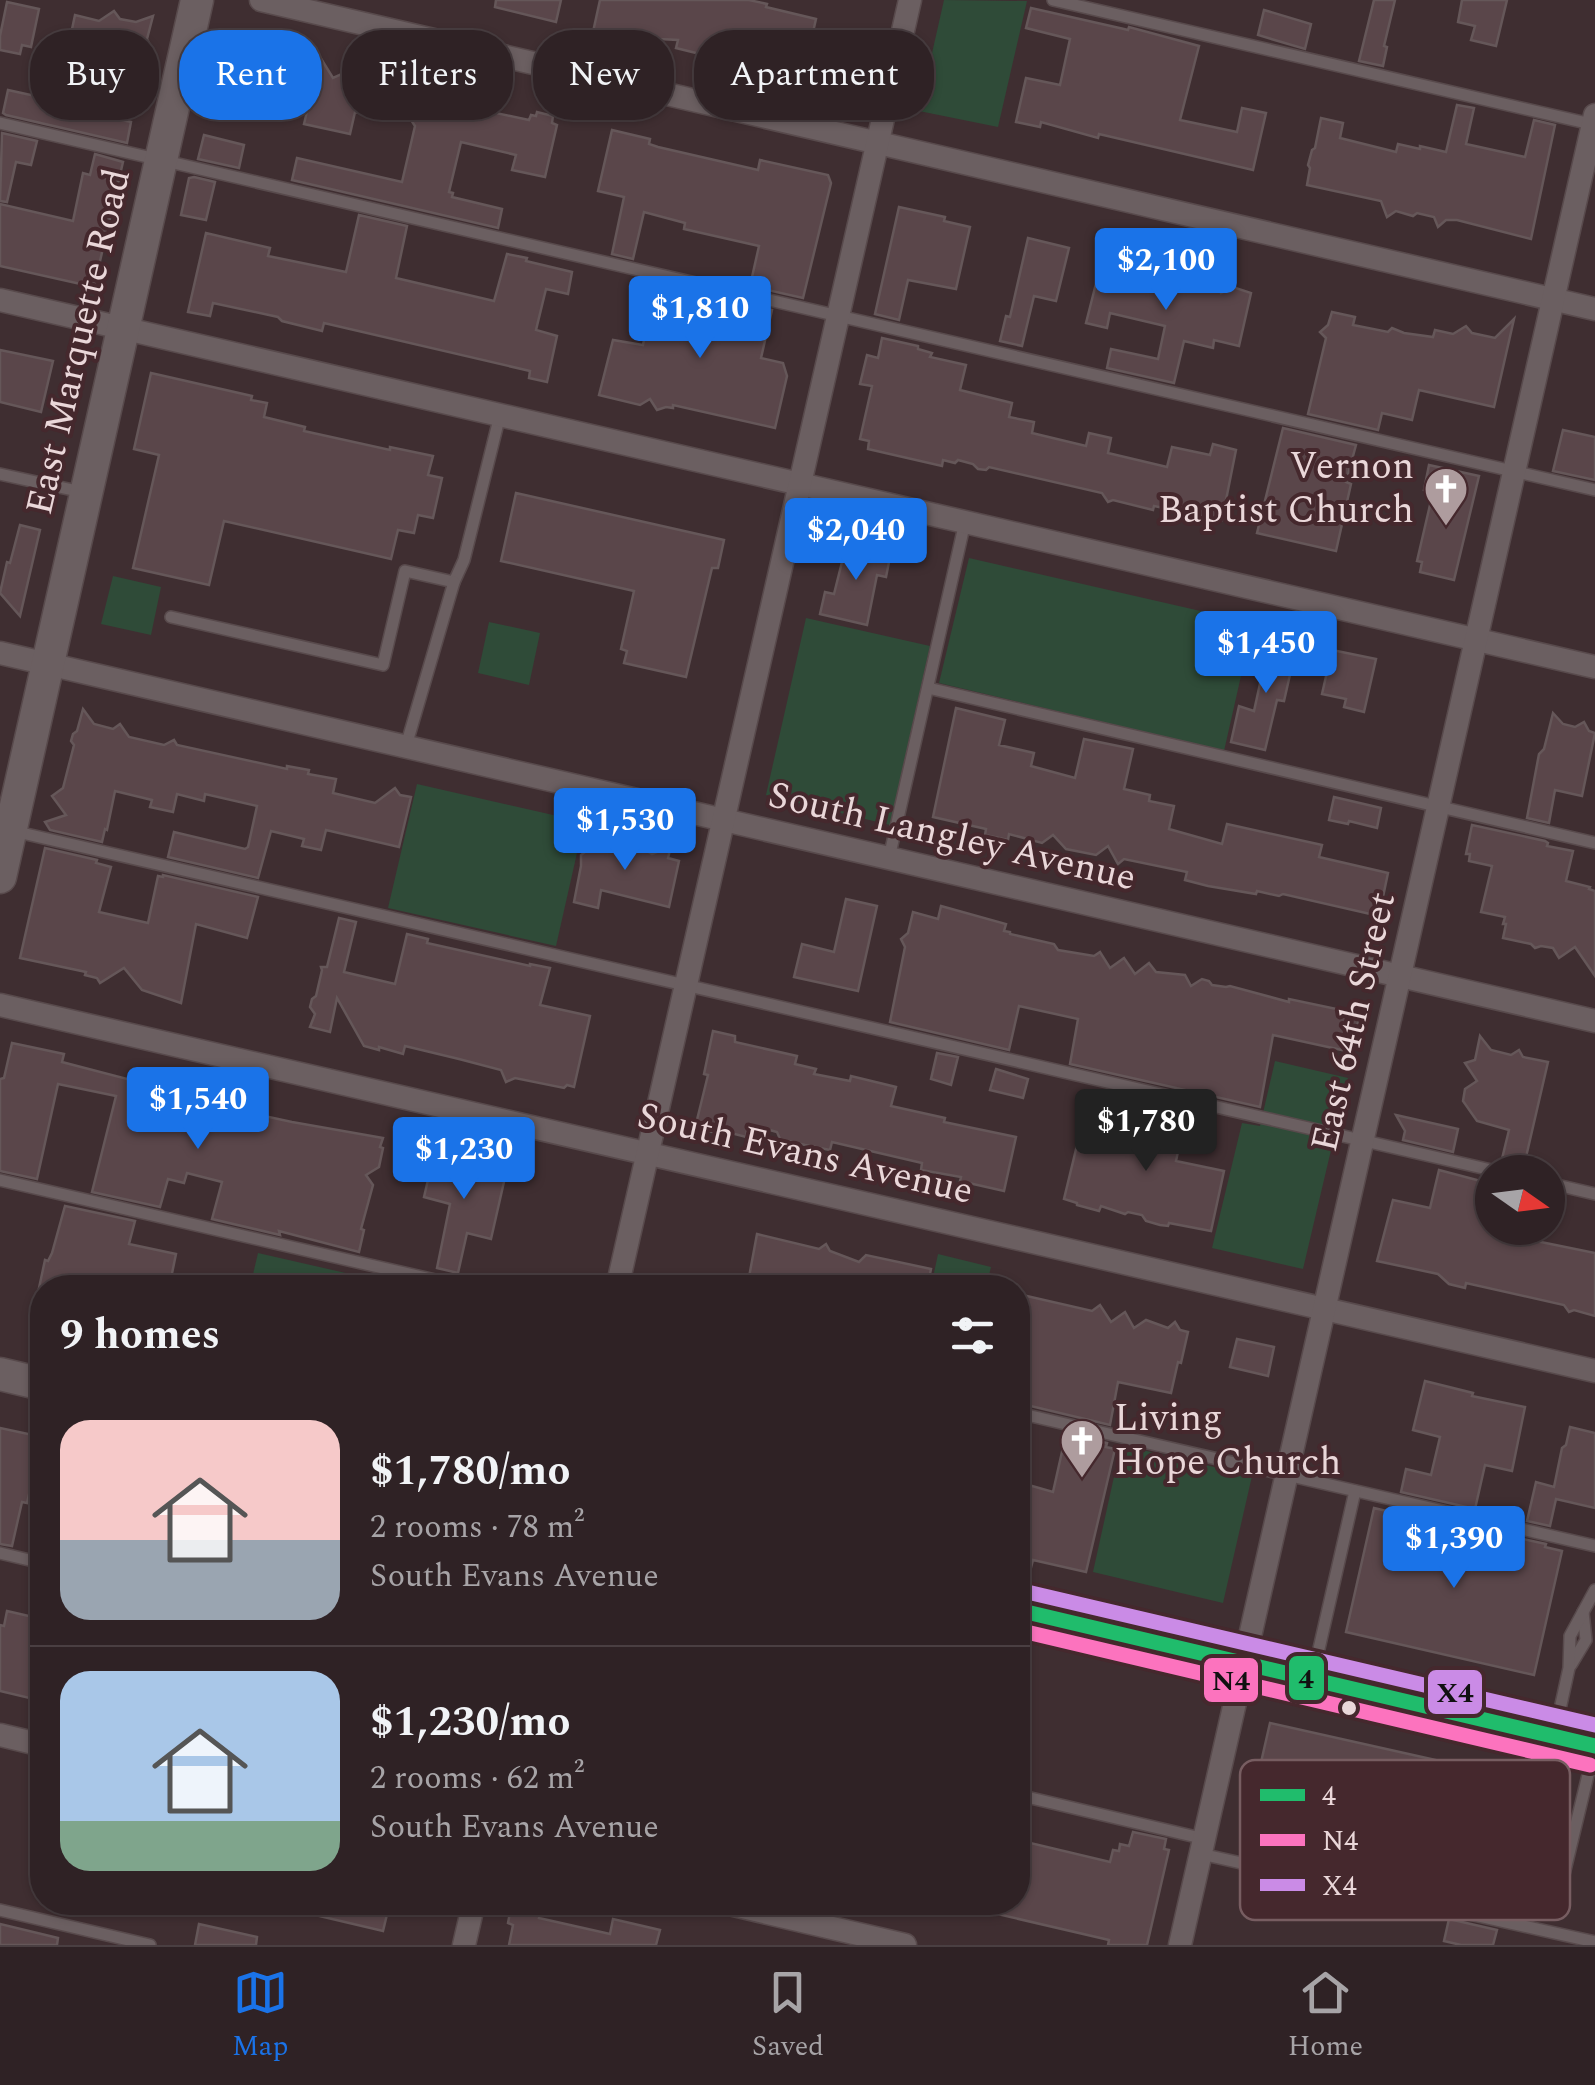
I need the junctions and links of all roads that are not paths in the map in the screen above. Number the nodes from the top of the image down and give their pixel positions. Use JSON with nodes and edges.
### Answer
{"nodes":[{"id":1,"x":197,"y":0,"type":"edge"},
{"id":2,"x":262,"y":0,"type":"edge"},
{"id":3,"x":910,"y":0,"type":"edge"},
{"id":4,"x":1053,"y":0,"type":"edge"},
{"id":5,"x":1594,"y":122,"type":"edge"},
{"id":6,"x":0,"y":123,"type":"edge"},
{"id":7,"x":878,"y":142,"type":"junction"},
{"id":8,"x":162,"y":160,"type":"junction"},
{"id":9,"x":1553,"y":299,"type":"junction"},
{"id":10,"x":0,"y":300,"type":"edge"},
{"id":11,"x":1595,"y":309,"type":"edge"},
{"id":12,"x":838,"y":316,"type":"junction"},
{"id":13,"x":124,"y":328,"type":"junction"},
{"id":14,"x":500,"y":415,"type":"junction"},
{"id":15,"x":1514,"y":472,"type":"junction"},
{"id":16,"x":0,"y":474,"type":"edge"},
{"id":17,"x":800,"y":484,"type":"junction"},
{"id":18,"x":1595,"y":490,"type":"edge"},
{"id":19,"x":86,"y":493,"type":"junction"},
{"id":20,"x":965,"y":522,"type":"junction"},
{"id":21,"x":454,"y":582,"type":"junction"},
{"id":22,"x":170,"y":617,"type":"dead end"},
{"id":23,"x":1476,"y":640,"type":"junction"},
{"id":24,"x":0,"y":653,"type":"edge"},
{"id":25,"x":48,"y":664,"type":"junction"},
{"id":26,"x":1595,"y":667,"type":"edge"},
{"id":27,"x":928,"y":688,"type":"junction"},
{"id":28,"x":406,"y":746,"type":"junction"},
{"id":29,"x":1439,"y":807,"type":"junction"},
{"id":30,"x":723,"y":820,"type":"junction"},
{"id":31,"x":5,"y":829,"type":"edge"},
{"id":32,"x":1595,"y":843,"type":"edge"},
{"id":33,"x":889,"y":858,"type":"junction"},
{"id":34,"x":0,"y":877,"type":"edge"},
{"id":35,"x":1400,"y":976,"type":"junction"},
{"id":36,"x":686,"y":986,"type":"junction"},
{"id":37,"x":0,"y":1005,"type":"edge"},
{"id":38,"x":1595,"y":1021,"type":"edge"},
{"id":39,"x":1364,"y":1141,"type":"junction"},
{"id":40,"x":648,"y":1153,"type":"junction"},
{"id":41,"x":1475,"y":1166,"type":"edge"},
{"id":42,"x":0,"y":1180,"type":"edge"},
{"id":43,"x":1565,"y":1188,"type":"edge"},
{"id":44,"x":1595,"y":1194,"type":"edge"},
{"id":45,"x":413,"y":1275,"type":"edge"},
{"id":46,"x":620,"y":1275,"type":"edge"},
{"id":47,"x":1326,"y":1309,"type":"junction"},
{"id":48,"x":1595,"y":1371,"type":"edge"},
{"id":49,"x":0,"y":1374,"type":"edge"},
{"id":50,"x":30,"y":1381,"type":"edge"},
{"id":51,"x":1030,"y":1417,"type":"edge"},
{"id":52,"x":1288,"y":1476,"type":"junction"},
{"id":53,"x":1356,"y":1491,"type":"junction"},
{"id":54,"x":1595,"y":1546,"type":"edge"},
{"id":55,"x":0,"y":1553,"type":"edge"},
{"id":56,"x":30,"y":1560,"type":"edge"},
{"id":57,"x":1595,"y":1590,"type":"edge"},
{"id":58,"x":1030,"y":1613,"type":"edge"},
{"id":59,"x":1246,"y":1664,"type":"junction"},
{"id":60,"x":1312,"y":1679,"type":"junction"},
{"id":61,"x":0,"y":1735,"type":"edge"},
{"id":62,"x":1554,"y":1736,"type":"junction"},
{"id":63,"x":30,"y":1742,"type":"edge"},
{"id":64,"x":1595,"y":1746,"type":"edge"},
{"id":65,"x":1030,"y":1798,"type":"edge"},
{"id":66,"x":1203,"y":1846,"type":"junction"},
{"id":67,"x":1570,"y":1849,"type":"edge"},
{"id":68,"x":1240,"y":1855,"type":"edge"},
{"id":69,"x":0,"y":1910,"type":"edge"},
{"id":70,"x":471,"y":1915,"type":"edge"},
{"id":71,"x":762,"y":1915,"type":"edge"},
{"id":72,"x":1505,"y":1920,"type":"edge"},
{"id":73,"x":827,"y":1936,"type":"edge"},
{"id":74,"x":1595,"y":1942,"type":"edge"},
{"id":75,"x":150,"y":1945,"type":"edge"},
{"id":76,"x":464,"y":1945,"type":"edge"},
{"id":77,"x":905,"y":1945,"type":"edge"},
{"id":78,"x":1180,"y":1945,"type":"edge"}],
"edges":[{"from":1,"to":8,"type":"street","name":"East Marquette Road"},
{"from":2,"to":7,"type":"street"},
{"from":3,"to":7,"type":"street"},
{"from":4,"to":5,"type":"lane"},
{"from":5,"to":9,"type":"street","name":"East 64th Street"},
{"from":6,"to":8,"type":"lane"},
{"from":7,"to":9,"type":"street"},
{"from":7,"to":12,"type":"street"},
{"from":8,"to":12,"type":"lane"},
{"from":8,"to":13,"type":"street","name":"East Marquette Road"},
{"from":9,"to":11,"type":"street"},
{"from":9,"to":15,"type":"street","name":"East 64th Street"},
{"from":10,"to":13,"type":"street"},
{"from":12,"to":15,"type":"lane"},
{"from":12,"to":17,"type":"street"},
{"from":13,"to":14,"type":"street"},
{"from":13,"to":19,"type":"street","name":"East Marquette Road"},
{"from":14,"to":17,"type":"street"},
{"from":14,"to":21,"type":"lane"},
{"from":15,"to":18,"type":"lane"},
{"from":15,"to":23,"type":"street","name":"East 64th Street"},
{"from":16,"to":19,"type":"lane"},
{"from":17,"to":20,"type":"street"},
{"from":17,"to":30,"type":"street"},
{"from":19,"to":25,"type":"street","name":"East Marquette Road"},
{"from":20,"to":23,"type":"street"},
{"from":20,"to":27,"type":"lane"},
{"from":21,"to":22,"type":"lane"},
{"from":21,"to":28,"type":"lane"},
{"from":23,"to":26,"type":"street"},
{"from":23,"to":29,"type":"street","name":"East 64th Street"},
{"from":24,"to":25,"type":"street","name":"South Langley Avenue"},
{"from":25,"to":28,"type":"street","name":"South Langley Avenue"},
{"from":25,"to":31,"type":"street","name":"East Marquette Road"},
{"from":27,"to":29,"type":"lane"},
{"from":27,"to":33,"type":"lane"},
{"from":28,"to":30,"type":"street","name":"South Langley Avenue"},
{"from":29,"to":32,"type":"lane"},
{"from":29,"to":35,"type":"street","name":"East 64th Street"},
{"from":30,"to":33,"type":"street","name":"South Langley Avenue"},
{"from":30,"to":36,"type":"street"},
{"from":31,"to":34,"type":"street","name":"East Marquette Road"},
{"from":31,"to":36,"type":"lane"},
{"from":33,"to":35,"type":"street","name":"South Langley Avenue"},
{"from":35,"to":38,"type":"street","name":"South Langley Avenue"},
{"from":35,"to":39,"type":"street","name":"East 64th Street"},
{"from":36,"to":39,"type":"lane"},
{"from":36,"to":40,"type":"street"},
{"from":37,"to":40,"type":"street","name":"South Evans Avenue"},
{"from":39,"to":41,"type":"lane"},
{"from":39,"to":47,"type":"street","name":"East 64th Street"},
{"from":40,"to":46,"type":"street"},
{"from":40,"to":47,"type":"street","name":"South Evans Avenue"},
{"from":42,"to":45,"type":"lane"},
{"from":43,"to":44,"type":"lane"},
{"from":47,"to":48,"type":"street","name":"South Evans Avenue"},
{"from":47,"to":52,"type":"street","name":"East 64th Street"},
{"from":49,"to":50,"type":"street"},
{"from":51,"to":52,"type":"lane"},
{"from":52,"to":53,"type":"lane"},
{"from":52,"to":59,"type":"street","name":"East 64th Street"},
{"from":53,"to":54,"type":"lane"},
{"from":53,"to":60,"type":"lane"},
{"from":55,"to":56,"type":"lane"},
{"from":57,"to":62,"type":"lane"},
{"from":58,"to":59,"type":"street"},
{"from":59,"to":60,"type":"street"},
{"from":59,"to":66,"type":"street","name":"East 64th Street"},
{"from":60,"to":62,"type":"street"},
{"from":61,"to":63,"type":"street"},
{"from":62,"to":64,"type":"street"},
{"from":64,"to":67,"type":"lane"},
{"from":65,"to":66,"type":"lane"},
{"from":66,"to":68,"type":"lane"},
{"from":66,"to":78,"type":"street","name":"East 64th Street"},
{"from":69,"to":75,"type":"lane"},
{"from":70,"to":76,"type":"street"},
{"from":71,"to":73,"type":"street"},
{"from":72,"to":74,"type":"lane"},
{"from":73,"to":77,"type":"street"}]}
